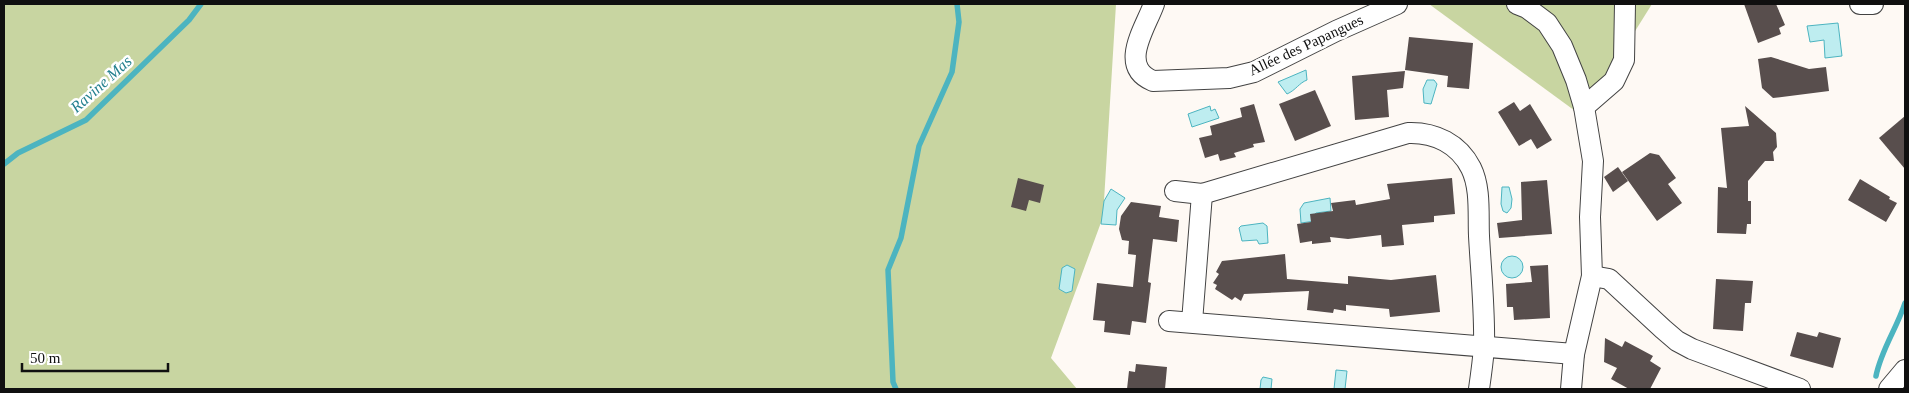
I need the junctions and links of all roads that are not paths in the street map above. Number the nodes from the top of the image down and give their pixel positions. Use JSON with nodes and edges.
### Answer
{"nodes":[{"id":1,"x":1154,"y":4,"type":"edge"},
{"id":2,"x":1397,"y":4,"type":"edge"},
{"id":3,"x":1518,"y":4,"type":"edge"},
{"id":4,"x":1625,"y":4,"type":"edge"},
{"id":5,"x":1860,"y":4,"type":"edge"},
{"id":6,"x":1873,"y":4,"type":"edge"},
{"id":7,"x":1584,"y":107,"type":"junction"},
{"id":8,"x":1175,"y":191,"type":"dead end"},
{"id":9,"x":1202,"y":194,"type":"junction"},
{"id":10,"x":1592,"y":276,"type":"junction"},
{"id":11,"x":1169,"y":320,"type":"dead end"},
{"id":12,"x":1192,"y":322,"type":"junction"},
{"id":13,"x":1484,"y":347,"type":"junction"},
{"id":14,"x":1574,"y":354,"type":"junction"},
{"id":15,"x":1905,"y":370,"type":"edge"},
{"id":16,"x":1479,"y":389,"type":"edge"},
{"id":17,"x":1571,"y":389,"type":"edge"},
{"id":18,"x":1800,"y":389,"type":"edge"},
{"id":19,"x":1889,"y":389,"type":"edge"}],
"edges":[{"from":1,"to":2,"type":"street","name":"Allée des Papangues"},
{"from":3,"to":7,"type":"street"},
{"from":4,"to":7,"type":"street"},
{"from":5,"to":6,"type":"street"},
{"from":7,"to":10,"type":"street"},
{"from":8,"to":9,"type":"street"},
{"from":9,"to":12,"type":"street"},
{"from":9,"to":13,"type":"street"},
{"from":10,"to":14,"type":"street"},
{"from":10,"to":18,"type":"street"},
{"from":11,"to":12,"type":"street"},
{"from":12,"to":13,"type":"street"},
{"from":13,"to":14,"type":"street"},
{"from":13,"to":16,"type":"street"},
{"from":14,"to":17,"type":"street"},
{"from":15,"to":19,"type":"street"}]}
